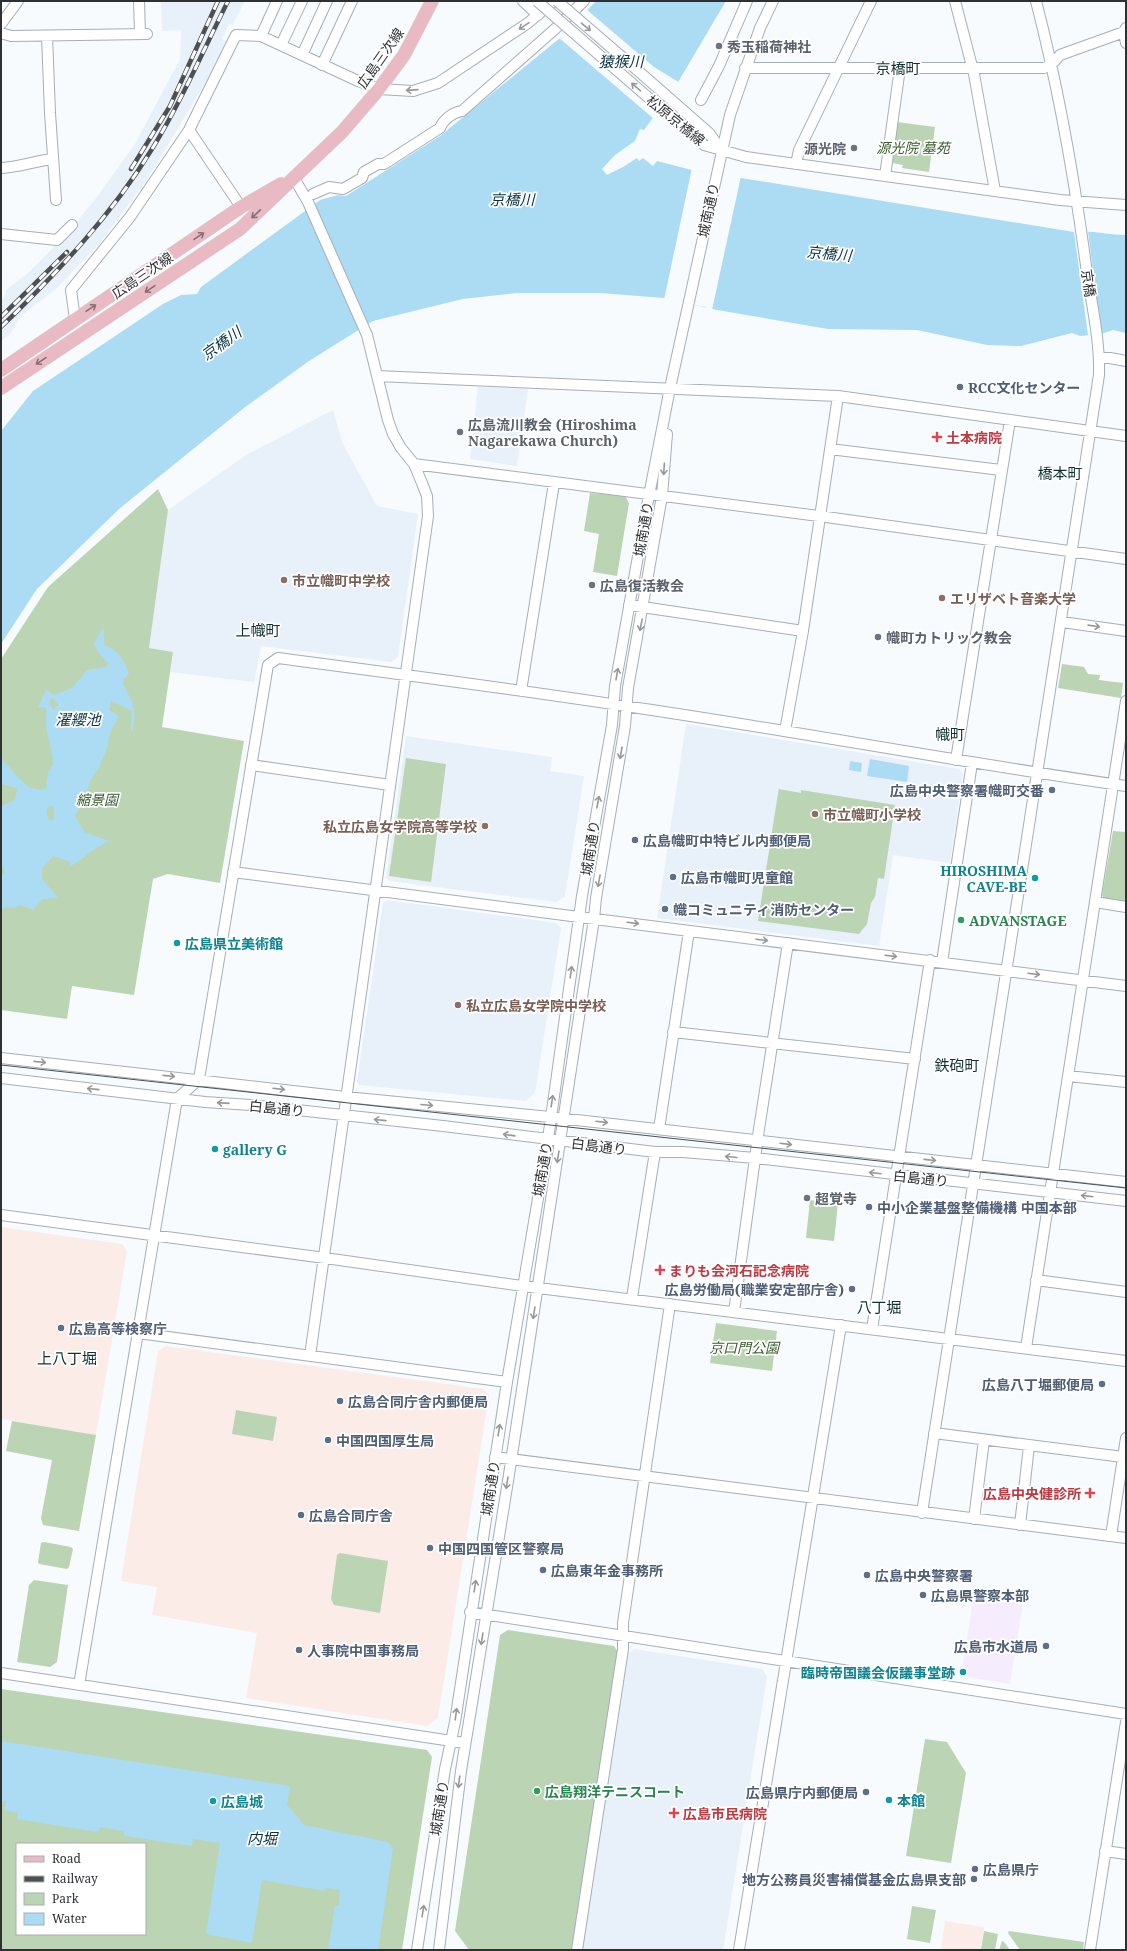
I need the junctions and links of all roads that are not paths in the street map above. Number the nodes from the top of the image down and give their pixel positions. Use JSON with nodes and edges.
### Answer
{"nodes":[{"id":1,"x":18,"y":1,"type":"edge"},
{"id":2,"x":139,"y":1,"type":"edge"},
{"id":3,"x":277,"y":1,"type":"edge"},
{"id":4,"x":302,"y":1,"type":"edge"},
{"id":5,"x":327,"y":1,"type":"edge"},
{"id":6,"x":352,"y":1,"type":"edge"},
{"id":7,"x":432,"y":1,"type":"edge"},
{"id":8,"x":523,"y":1,"type":"edge"},
{"id":9,"x":537,"y":1,"type":"edge"},
{"id":10,"x":555,"y":1,"type":"edge"},
{"id":11,"x":584,"y":1,"type":"edge"},
{"id":12,"x":748,"y":1,"type":"edge"},
{"id":13,"x":773,"y":1,"type":"edge"},
{"id":14,"x":870,"y":1,"type":"edge"},
{"id":15,"x":955,"y":1,"type":"edge"},
{"id":16,"x":1036,"y":1,"type":"edge"},
{"id":17,"x":538,"y":15,"type":"junction"},
{"id":18,"x":1,"y":24,"type":"edge"},
{"id":19,"x":1125,"y":30,"type":"edge"},
{"id":20,"x":1,"y":33,"type":"edge"},
{"id":21,"x":47,"y":36,"type":"junction"},
{"id":22,"x":262,"y":36,"type":"junction"},
{"id":23,"x":1126,"y":43,"type":"edge"},
{"id":24,"x":280,"y":45,"type":"junction"},
{"id":25,"x":302,"y":55,"type":"junction"},
{"id":26,"x":1052,"y":64,"type":"junction"},
{"id":27,"x":322,"y":65,"type":"junction"},
{"id":28,"x":745,"y":68,"type":"junction"},
{"id":29,"x":838,"y":68,"type":"junction"},
{"id":30,"x":900,"y":68,"type":"junction"},
{"id":31,"x":972,"y":68,"type":"junction"},
{"id":32,"x":379,"y":89,"type":"junction"},
{"id":33,"x":701,"y":100,"type":"dead end"},
{"id":34,"x":189,"y":130,"type":"junction"},
{"id":35,"x":722,"y":151,"type":"junction"},
{"id":36,"x":53,"y":159,"type":"junction"},
{"id":37,"x":796,"y":164,"type":"junction"},
{"id":38,"x":1,"y":168,"type":"edge"},
{"id":39,"x":885,"y":176,"type":"junction"},
{"id":40,"x":294,"y":178,"type":"junction"},
{"id":41,"x":994,"y":191,"type":"junction"},
{"id":42,"x":311,"y":198,"type":"junction"},
{"id":43,"x":56,"y":200,"type":"dead end"},
{"id":44,"x":1076,"y":202,"type":"junction"},
{"id":45,"x":1126,"y":205,"type":"edge"},
{"id":46,"x":241,"y":207,"type":"junction"},
{"id":47,"x":72,"y":225,"type":"dead end"},
{"id":48,"x":1,"y":234,"type":"edge"},
{"id":49,"x":74,"y":319,"type":"junction"},
{"id":50,"x":1099,"y":358,"type":"junction"},
{"id":51,"x":1126,"y":361,"type":"edge"},
{"id":52,"x":1,"y":370,"type":"edge"},
{"id":53,"x":377,"y":376,"type":"junction"},
{"id":54,"x":1,"y":388,"type":"edge"},
{"id":55,"x":670,"y":388,"type":"junction"},
{"id":56,"x":838,"y":396,"type":"junction"},
{"id":57,"x":1010,"y":420,"type":"junction"},
{"id":58,"x":1091,"y":432,"type":"junction"},
{"id":59,"x":1126,"y":436,"type":"edge"},
{"id":60,"x":830,"y":449,"type":"junction"},
{"id":61,"x":414,"y":464,"type":"junction"},
{"id":62,"x":1001,"y":470,"type":"junction"},
{"id":63,"x":554,"y":483,"type":"junction"},
{"id":64,"x":650,"y":495,"type":"junction"},
{"id":65,"x":662,"y":496,"type":"junction"},
{"id":66,"x":819,"y":516,"type":"junction"},
{"id":67,"x":991,"y":540,"type":"junction"},
{"id":68,"x":1073,"y":551,"type":"junction"},
{"id":69,"x":1126,"y":559,"type":"edge"},
{"id":70,"x":629,"y":605,"type":"junction"},
{"id":71,"x":644,"y":607,"type":"junction"},
{"id":72,"x":1062,"y":622,"type":"junction"},
{"id":73,"x":803,"y":631,"type":"junction"},
{"id":74,"x":1126,"y":631,"type":"edge"},
{"id":75,"x":406,"y":675,"type":"junction"},
{"id":76,"x":520,"y":691,"type":"junction"},
{"id":77,"x":1126,"y":701,"type":"edge"},
{"id":78,"x":613,"y":705,"type":"junction"},
{"id":79,"x":627,"y":706,"type":"junction"},
{"id":80,"x":785,"y":732,"type":"junction"},
{"id":81,"x":956,"y":760,"type":"junction"},
{"id":82,"x":972,"y":762,"type":"junction"},
{"id":83,"x":251,"y":765,"type":"junction"},
{"id":84,"x":1038,"y":773,"type":"junction"},
{"id":85,"x":390,"y":784,"type":"junction"},
{"id":86,"x":1113,"y":784,"type":"junction"},
{"id":87,"x":1126,"y":786,"type":"edge"},
{"id":88,"x":233,"y":872,"type":"junction"},
{"id":89,"x":377,"y":890,"type":"junction"},
{"id":90,"x":1095,"y":902,"type":"junction"},
{"id":91,"x":1126,"y":906,"type":"edge"},
{"id":92,"x":579,"y":917,"type":"junction"},
{"id":93,"x":594,"y":918,"type":"junction"},
{"id":94,"x":689,"y":931,"type":"junction"},
{"id":95,"x":788,"y":943,"type":"junction"},
{"id":96,"x":930,"y":960,"type":"junction"},
{"id":97,"x":942,"y":962,"type":"junction"},
{"id":98,"x":1006,"y":970,"type":"junction"},
{"id":99,"x":1083,"y":980,"type":"junction"},
{"id":100,"x":1126,"y":986,"type":"edge"},
{"id":101,"x":673,"y":1032,"type":"junction"},
{"id":102,"x":772,"y":1044,"type":"junction"},
{"id":103,"x":1,"y":1058,"type":"edge"},
{"id":104,"x":914,"y":1059,"type":"junction"},
{"id":105,"x":1068,"y":1076,"type":"junction"},
{"id":106,"x":1,"y":1078,"type":"edge"},
{"id":107,"x":198,"y":1079,"type":"junction"},
{"id":108,"x":1126,"y":1082,"type":"edge"},
{"id":109,"x":346,"y":1097,"type":"junction"},
{"id":110,"x":177,"y":1099,"type":"junction"},
{"id":111,"x":344,"y":1116,"type":"junction"},
{"id":112,"x":550,"y":1116,"type":"junction"},
{"id":113,"x":563,"y":1118,"type":"junction"},
{"id":114,"x":659,"y":1129,"type":"junction"},
{"id":115,"x":548,"y":1139,"type":"junction"},
{"id":116,"x":560,"y":1141,"type":"junction"},
{"id":117,"x":757,"y":1141,"type":"junction"},
{"id":118,"x":655,"y":1152,"type":"junction"},
{"id":119,"x":899,"y":1157,"type":"junction"},
{"id":120,"x":755,"y":1158,"type":"junction"},
{"id":121,"x":976,"y":1165,"type":"junction"},
{"id":122,"x":1054,"y":1174,"type":"junction"},
{"id":123,"x":896,"y":1175,"type":"junction"},
{"id":124,"x":1126,"y":1182,"type":"edge"},
{"id":125,"x":973,"y":1184,"type":"junction"},
{"id":126,"x":1050,"y":1192,"type":"junction"},
{"id":127,"x":1126,"y":1201,"type":"edge"},
{"id":128,"x":1,"y":1215,"type":"edge"},
{"id":129,"x":155,"y":1236,"type":"junction"},
{"id":130,"x":325,"y":1258,"type":"junction"},
{"id":131,"x":1036,"y":1280,"type":"junction"},
{"id":132,"x":522,"y":1286,"type":"junction"},
{"id":133,"x":537,"y":1287,"type":"junction"},
{"id":134,"x":1126,"y":1292,"type":"edge"},
{"id":135,"x":632,"y":1298,"type":"junction"},
{"id":136,"x":670,"y":1304,"type":"junction"},
{"id":137,"x":734,"y":1312,"type":"junction"},
{"id":138,"x":842,"y":1325,"type":"junction"},
{"id":139,"x":872,"y":1329,"type":"junction"},
{"id":140,"x":138,"y":1333,"type":"junction"},
{"id":141,"x":949,"y":1339,"type":"junction"},
{"id":142,"x":1026,"y":1348,"type":"junction"},
{"id":143,"x":310,"y":1356,"type":"junction"},
{"id":144,"x":1126,"y":1361,"type":"edge"},
{"id":145,"x":507,"y":1382,"type":"junction"},
{"id":146,"x":934,"y":1433,"type":"junction"},
{"id":147,"x":1126,"y":1438,"type":"edge"},
{"id":148,"x":984,"y":1440,"type":"junction"},
{"id":149,"x":1030,"y":1446,"type":"junction"},
{"id":150,"x":1123,"y":1457,"type":"junction"},
{"id":151,"x":495,"y":1458,"type":"junction"},
{"id":152,"x":511,"y":1460,"type":"junction"},
{"id":153,"x":645,"y":1477,"type":"junction"},
{"id":154,"x":812,"y":1499,"type":"junction"},
{"id":155,"x":922,"y":1512,"type":"junction"},
{"id":156,"x":974,"y":1519,"type":"junction"},
{"id":157,"x":1020,"y":1525,"type":"junction"},
{"id":158,"x":1111,"y":1536,"type":"junction"},
{"id":159,"x":1126,"y":1538,"type":"edge"},
{"id":160,"x":470,"y":1612,"type":"junction"},
{"id":161,"x":486,"y":1614,"type":"junction"},
{"id":162,"x":623,"y":1635,"type":"junction"},
{"id":163,"x":786,"y":1661,"type":"junction"},
{"id":164,"x":1,"y":1673,"type":"edge"},
{"id":165,"x":79,"y":1685,"type":"junction"},
{"id":166,"x":1126,"y":1714,"type":"edge"},
{"id":167,"x":1126,"y":1722,"type":"edge"},
{"id":168,"x":450,"y":1742,"type":"junction"},
{"id":169,"x":465,"y":1744,"type":"junction"},
{"id":170,"x":1105,"y":1851,"type":"junction"},
{"id":171,"x":1126,"y":1854,"type":"edge"},
{"id":172,"x":417,"y":1950,"type":"edge"},
{"id":173,"x":439,"y":1950,"type":"edge"},
{"id":174,"x":577,"y":1950,"type":"edge"},
{"id":175,"x":739,"y":1950,"type":"edge"},
{"id":176,"x":1090,"y":1950,"type":"edge"}],
"edges":[{"from":1,"to":18,"type":"street"},
{"from":2,"to":21,"type":"street"},
{"from":3,"to":22,"type":"street"},
{"from":4,"to":24,"type":"street"},
{"from":5,"to":25,"type":"street"},
{"from":6,"to":27,"type":"street"},
{"from":7,"to":32,"type":"main road","name":"広島三次線"},
{"from":8,"to":17,"type":"street"},
{"from":35,"to":9,"type":"street","name":"松原京橋線","one_way":true,"bridge":true},
{"from":10,"to":17,"type":"street"},
{"from":10,"to":35,"type":"street","name":"松原京橋線","one_way":true,"bridge":true},
{"from":11,"to":42,"type":"street"},
{"from":12,"to":33,"type":"street"},
{"from":13,"to":28,"type":"street"},
{"from":14,"to":29,"type":"street"},
{"from":15,"to":31,"type":"street"},
{"from":16,"to":26,"type":"street","name":"京橋"},
{"from":17,"to":32,"type":"street","one_way":true},
{"from":19,"to":23,"type":"street"},
{"from":19,"to":26,"type":"street"},
{"from":20,"to":21,"type":"street"},
{"from":21,"to":36,"type":"street"},
{"from":22,"to":24,"type":"street"},
{"from":22,"to":34,"type":"street"},
{"from":24,"to":25,"type":"street"},
{"from":25,"to":27,"type":"street"},
{"from":26,"to":31,"type":"street"},
{"from":26,"to":44,"type":"street","name":"京橋"},
{"from":27,"to":32,"type":"street"},
{"from":28,"to":29,"type":"street"},
{"from":28,"to":35,"type":"street"},
{"from":29,"to":30,"type":"street"},
{"from":29,"to":37,"type":"street"},
{"from":30,"to":31,"type":"street"},
{"from":30,"to":39,"type":"street"},
{"from":31,"to":41,"type":"street"},
{"from":32,"to":40,"type":"main road","name":"広島三次線"},
{"from":34,"to":46,"type":"street"},
{"from":34,"to":49,"type":"street"},
{"from":35,"to":37,"type":"street"},
{"from":35,"to":55,"type":"street","name":"城南通り"},
{"from":36,"to":38,"type":"street"},
{"from":36,"to":43,"type":"street"},
{"from":37,"to":39,"type":"street"},
{"from":39,"to":41,"type":"street"},
{"from":40,"to":42,"type":"street"},
{"from":40,"to":46,"type":"main road","name":"広島三次線"},
{"from":40,"to":54,"type":"main road","name":"広島三次線","one_way":true},
{"from":41,"to":44,"type":"street"},
{"from":42,"to":53,"type":"street"},
{"from":44,"to":45,"type":"street"},
{"from":44,"to":50,"type":"street","name":"京橋"},
{"from":49,"to":46,"type":"main road","name":"広島三次線","one_way":true},
{"from":47,"to":48,"type":"street"},
{"from":49,"to":52,"type":"main road","name":"広島三次線"},
{"from":50,"to":51,"type":"street"},
{"from":50,"to":58,"type":"street","name":"京橋"},
{"from":53,"to":55,"type":"street"},
{"from":53,"to":61,"type":"street"},
{"from":55,"to":56,"type":"street"},
{"from":55,"to":64,"type":"street","name":"城南通り"},
{"from":55,"to":65,"type":"street","name":"城南通り","one_way":true},
{"from":56,"to":57,"type":"street"},
{"from":56,"to":60,"type":"street"},
{"from":57,"to":58,"type":"street"},
{"from":57,"to":62,"type":"street"},
{"from":58,"to":59,"type":"street"},
{"from":58,"to":68,"type":"street","name":"京橋"},
{"from":60,"to":62,"type":"street"},
{"from":60,"to":66,"type":"street"},
{"from":61,"to":63,"type":"street"},
{"from":61,"to":75,"type":"street"},
{"from":62,"to":67,"type":"street"},
{"from":63,"to":64,"type":"street"},
{"from":63,"to":76,"type":"street"},
{"from":64,"to":65,"type":"street"},
{"from":64,"to":70,"type":"street","name":"城南通り"},
{"from":65,"to":66,"type":"street"},
{"from":65,"to":71,"type":"street","name":"城南通り"},
{"from":66,"to":67,"type":"street"},
{"from":66,"to":73,"type":"street"},
{"from":67,"to":68,"type":"street"},
{"from":67,"to":81,"type":"street"},
{"from":68,"to":69,"type":"street"},
{"from":68,"to":72,"type":"street","name":"京橋"},
{"from":70,"to":71,"type":"street"},
{"from":78,"to":70,"type":"street","name":"城南通り","one_way":true},
{"from":71,"to":73,"type":"street"},
{"from":71,"to":79,"type":"street","name":"城南通り","one_way":true},
{"from":72,"to":74,"type":"street","one_way":true},
{"from":72,"to":84,"type":"street","name":"京橋"},
{"from":73,"to":80,"type":"street"},
{"from":75,"to":76,"type":"street"},
{"from":75,"to":83,"type":"street"},
{"from":75,"to":85,"type":"street"},
{"from":76,"to":78,"type":"street"},
{"from":77,"to":86,"type":"street"},
{"from":78,"to":79,"type":"street"},
{"from":92,"to":78,"type":"street","name":"城南通り","one_way":true},
{"from":79,"to":80,"type":"street"},
{"from":79,"to":93,"type":"street","name":"城南通り","one_way":true},
{"from":80,"to":81,"type":"street"},
{"from":81,"to":82,"type":"street"},
{"from":82,"to":84,"type":"street"},
{"from":82,"to":97,"type":"street"},
{"from":83,"to":85,"type":"street"},
{"from":83,"to":88,"type":"street"},
{"from":84,"to":86,"type":"street"},
{"from":84,"to":98,"type":"street","name":"京橋"},
{"from":85,"to":89,"type":"street"},
{"from":86,"to":87,"type":"street"},
{"from":86,"to":90,"type":"street"},
{"from":88,"to":89,"type":"street"},
{"from":88,"to":107,"type":"street"},
{"from":89,"to":92,"type":"street"},
{"from":89,"to":109,"type":"street"},
{"from":90,"to":91,"type":"street"},
{"from":90,"to":99,"type":"street"},
{"from":92,"to":93,"type":"street"},
{"from":112,"to":92,"type":"street","name":"城南通り","one_way":true},
{"from":93,"to":94,"type":"street","one_way":true},
{"from":93,"to":113,"type":"street","name":"城南通り"},
{"from":94,"to":95,"type":"street","one_way":true},
{"from":94,"to":101,"type":"street"},
{"from":95,"to":96,"type":"street","one_way":true},
{"from":95,"to":102,"type":"street"},
{"from":96,"to":97,"type":"street"},
{"from":96,"to":104,"type":"street"},
{"from":97,"to":98,"type":"street"},
{"from":98,"to":99,"type":"street","one_way":true},
{"from":98,"to":121,"type":"street","name":"京橋"},
{"from":99,"to":100,"type":"street"},
{"from":99,"to":105,"type":"street"},
{"from":101,"to":102,"type":"street"},
{"from":101,"to":114,"type":"street"},
{"from":102,"to":104,"type":"street"},
{"from":102,"to":117,"type":"street"},
{"from":103,"to":107,"type":"street","name":"白島通り","one_way":true},
{"from":104,"to":119,"type":"street"},
{"from":105,"to":108,"type":"street"},
{"from":105,"to":122,"type":"street"},
{"from":110,"to":106,"type":"street","name":"白島通り","one_way":true},
{"from":107,"to":109,"type":"street","name":"白島通り","one_way":true},
{"from":107,"to":110,"type":"street"},
{"from":109,"to":111,"type":"street"},
{"from":109,"to":112,"type":"street","name":"白島通り","one_way":true},
{"from":111,"to":110,"type":"street","name":"白島通り","one_way":true},
{"from":110,"to":129,"type":"street"},
{"from":115,"to":111,"type":"street","name":"白島通り","one_way":true},
{"from":111,"to":130,"type":"street"},
{"from":112,"to":113,"type":"street","name":"白島通り"},
{"from":112,"to":115,"type":"street","name":"城南通り"},
{"from":113,"to":114,"type":"street","name":"白島通り","one_way":true},
{"from":113,"to":116,"type":"street","name":"城南通り"},
{"from":114,"to":117,"type":"street","name":"白島通り"},
{"from":115,"to":116,"type":"street","name":"白島通り"},
{"from":115,"to":132,"type":"street","name":"城南通り"},
{"from":116,"to":118,"type":"street","name":"白島通り"},
{"from":116,"to":133,"type":"street","name":"城南通り","one_way":true},
{"from":117,"to":119,"type":"street","name":"白島通り","one_way":true},
{"from":117,"to":120,"type":"street"},
{"from":120,"to":118,"type":"street","name":"白島通り","one_way":true},
{"from":118,"to":135,"type":"street"},
{"from":119,"to":121,"type":"street","name":"白島通り","one_way":true},
{"from":119,"to":123,"type":"street"},
{"from":123,"to":120,"type":"street","name":"白島通り","one_way":true},
{"from":120,"to":137,"type":"street"},
{"from":121,"to":122,"type":"street","name":"白島通り"},
{"from":121,"to":125,"type":"street","name":"京橋"},
{"from":122,"to":124,"type":"street","name":"白島通り"},
{"from":122,"to":126,"type":"street"},
{"from":123,"to":125,"type":"street","name":"白島通り"},
{"from":123,"to":139,"type":"street"},
{"from":125,"to":126,"type":"street","name":"白島通り"},
{"from":125,"to":141,"type":"street","name":"京橋"},
{"from":127,"to":126,"type":"street","name":"白島通り","one_way":true},
{"from":126,"to":131,"type":"street"},
{"from":128,"to":129,"type":"street"},
{"from":129,"to":130,"type":"street"},
{"from":129,"to":140,"type":"street"},
{"from":130,"to":132,"type":"street"},
{"from":130,"to":143,"type":"street"},
{"from":131,"to":134,"type":"street"},
{"from":131,"to":142,"type":"street"},
{"from":132,"to":133,"type":"street"},
{"from":132,"to":145,"type":"street","name":"城南通り"},
{"from":133,"to":135,"type":"street"},
{"from":133,"to":152,"type":"street","name":"城南通り","one_way":true},
{"from":135,"to":136,"type":"street"},
{"from":136,"to":137,"type":"street"},
{"from":136,"to":153,"type":"street"},
{"from":137,"to":138,"type":"street"},
{"from":138,"to":139,"type":"street"},
{"from":138,"to":154,"type":"street"},
{"from":139,"to":141,"type":"street"},
{"from":140,"to":143,"type":"street"},
{"from":140,"to":165,"type":"street"},
{"from":141,"to":142,"type":"street"},
{"from":141,"to":146,"type":"street","name":"京橋"},
{"from":142,"to":144,"type":"street"},
{"from":143,"to":145,"type":"street"},
{"from":151,"to":145,"type":"street","name":"城南通り","one_way":true},
{"from":146,"to":148,"type":"street"},
{"from":146,"to":155,"type":"street","name":"京橋"},
{"from":147,"to":150,"type":"street"},
{"from":148,"to":149,"type":"street"},
{"from":148,"to":156,"type":"street"},
{"from":149,"to":150,"type":"street"},
{"from":149,"to":157,"type":"street"},
{"from":150,"to":158,"type":"street"},
{"from":151,"to":152,"type":"street"},
{"from":160,"to":151,"type":"street","name":"城南通り","one_way":true},
{"from":152,"to":153,"type":"street"},
{"from":152,"to":161,"type":"street","name":"城南通り","one_way":true},
{"from":153,"to":154,"type":"street"},
{"from":153,"to":162,"type":"street"},
{"from":154,"to":155,"type":"street"},
{"from":154,"to":163,"type":"street"},
{"from":155,"to":156,"type":"street"},
{"from":156,"to":157,"type":"street"},
{"from":157,"to":158,"type":"street"},
{"from":158,"to":159,"type":"street"},
{"from":160,"to":161,"type":"street"},
{"from":168,"to":160,"type":"street","name":"城南通り","one_way":true},
{"from":161,"to":162,"type":"street"},
{"from":161,"to":169,"type":"street","name":"城南通り","one_way":true},
{"from":162,"to":163,"type":"street"},
{"from":162,"to":174,"type":"street"},
{"from":163,"to":166,"type":"street"},
{"from":163,"to":175,"type":"street"},
{"from":164,"to":165,"type":"street"},
{"from":165,"to":168,"type":"street"},
{"from":167,"to":170,"type":"street"},
{"from":168,"to":169,"type":"street"},
{"from":172,"to":168,"type":"street","name":"城南通り","one_way":true},
{"from":169,"to":173,"type":"street","name":"城南通り","one_way":true},
{"from":170,"to":171,"type":"street"},
{"from":170,"to":176,"type":"street"}]}
